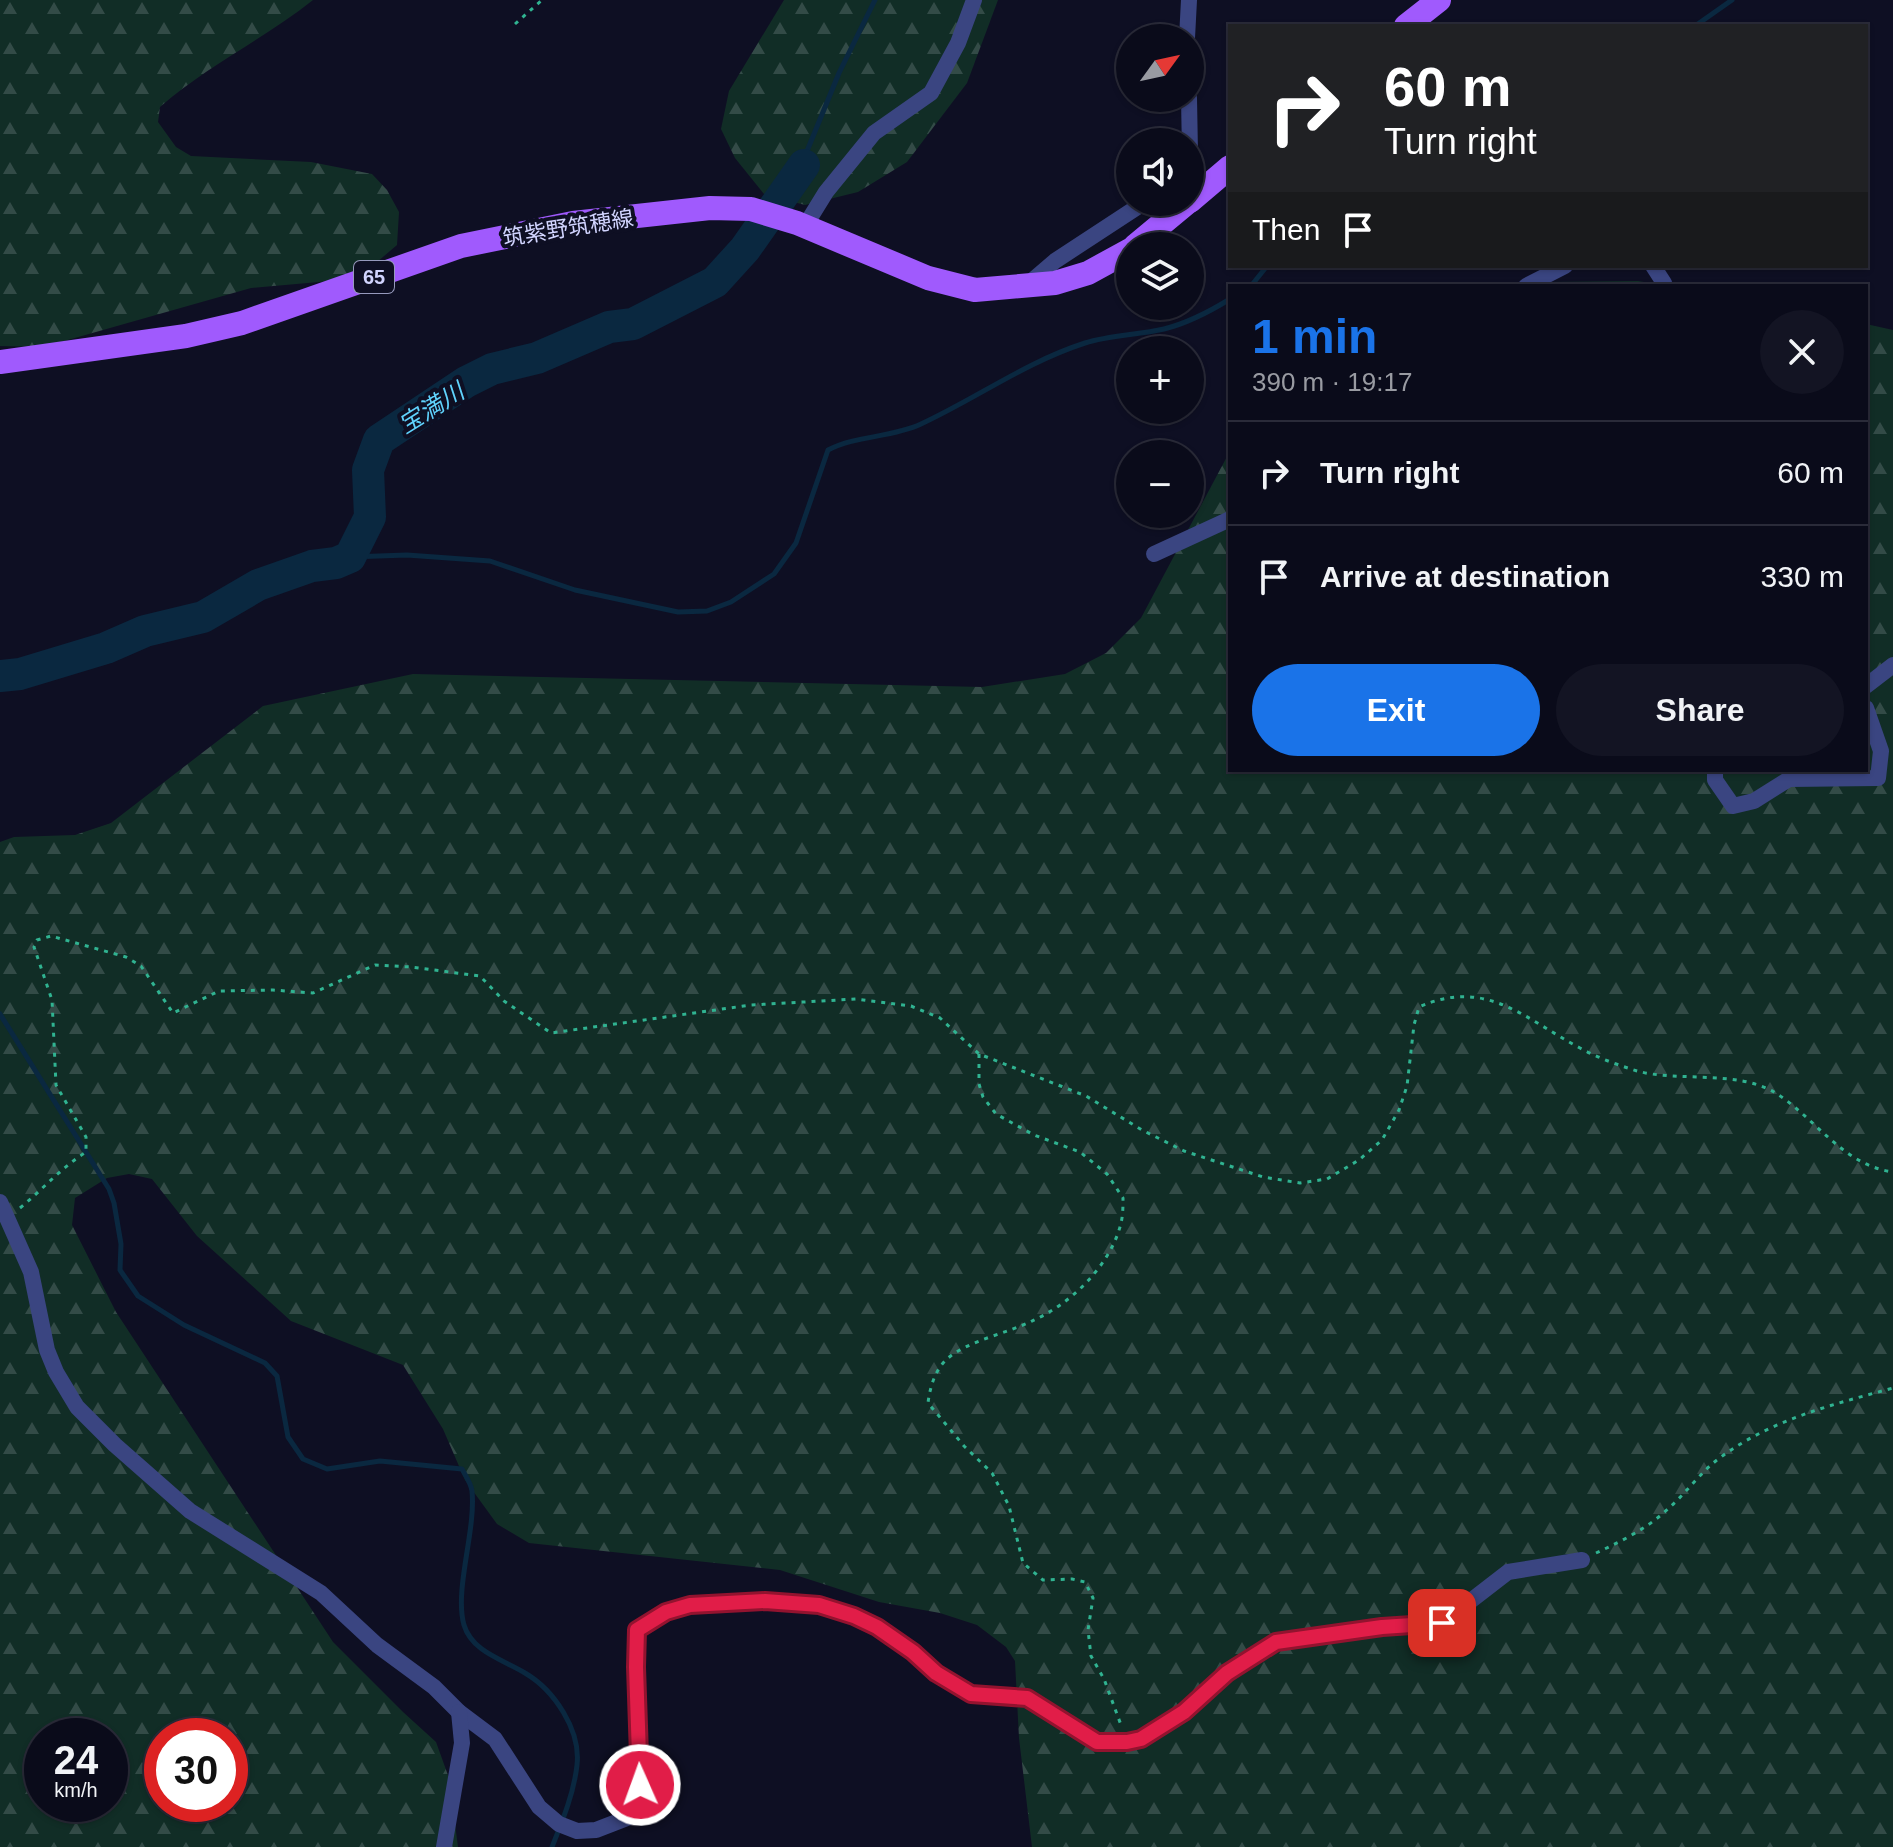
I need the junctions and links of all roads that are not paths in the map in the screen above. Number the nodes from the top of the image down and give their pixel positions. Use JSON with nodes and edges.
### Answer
{"nodes":[{"id":1,"x":974,"y":0,"type":"edge"},
{"id":2,"x":1189,"y":0,"type":"edge"},
{"id":3,"x":1439,"y":0,"type":"edge"},
{"id":4,"x":1188,"y":24,"type":"edge"},
{"id":5,"x":1409,"y":24,"type":"edge"},
{"id":6,"x":1228,"y":169,"type":"edge"},
{"id":7,"x":1204,"y":189,"type":"edge"},
{"id":8,"x":1124,"y":216,"type":"edge"},
{"id":9,"x":1171,"y":216,"type":"edge"},
{"id":10,"x":801,"y":224,"type":"junction"},
{"id":11,"x":1152,"y":232,"type":"edge"},
{"id":12,"x":1116,"y":258,"type":"edge"},
{"id":13,"x":1561,"y":268,"type":"edge"},
{"id":14,"x":1530,"y":284,"type":"edge"},
{"id":15,"x":1027,"y":285,"type":"junction"},
{"id":16,"x":0,"y":362,"type":"edge"},
{"id":17,"x":1228,"y":520,"type":"edge"},
{"id":18,"x":1154,"y":554,"type":"dead end"},
{"id":19,"x":1893,"y":665,"type":"edge"},
{"id":20,"x":1868,"y":684,"type":"edge"},
{"id":21,"x":1868,"y":714,"type":"edge"},
{"id":22,"x":1715,"y":772,"type":"edge"},
{"id":23,"x":0,"y":1202,"type":"edge"},
{"id":24,"x":1582,"y":1560,"type":"road end"},
{"id":25,"x":459,"y":1712,"type":"junction"},
{"id":26,"x":444,"y":1847,"type":"edge"}],
"edges":[{"from":1,"to":10,"type":"street"},
{"from":2,"to":4,"type":"street"},
{"from":3,"to":5,"type":"main road"},
{"from":6,"to":7,"type":"main road"},
{"from":8,"to":15,"type":"street"},
{"from":9,"to":11,"type":"main road"},
{"from":10,"to":15,"type":"main road","name":"筑紫野筑穂線","number":"65"},
{"from":10,"to":16,"type":"main road","name":"筑紫野筑穂線","number":"65"},
{"from":12,"to":15,"type":"main road","name":"筑紫野筑穂線","number":"65"},
{"from":13,"to":14,"type":"street"},
{"from":17,"to":18,"type":"street"},
{"from":19,"to":20,"type":"street"},
{"from":21,"to":22,"type":"street"},
{"from":23,"to":25,"type":"street"},
{"from":24,"to":25,"type":"street"},
{"from":25,"to":26,"type":"street"}]}
